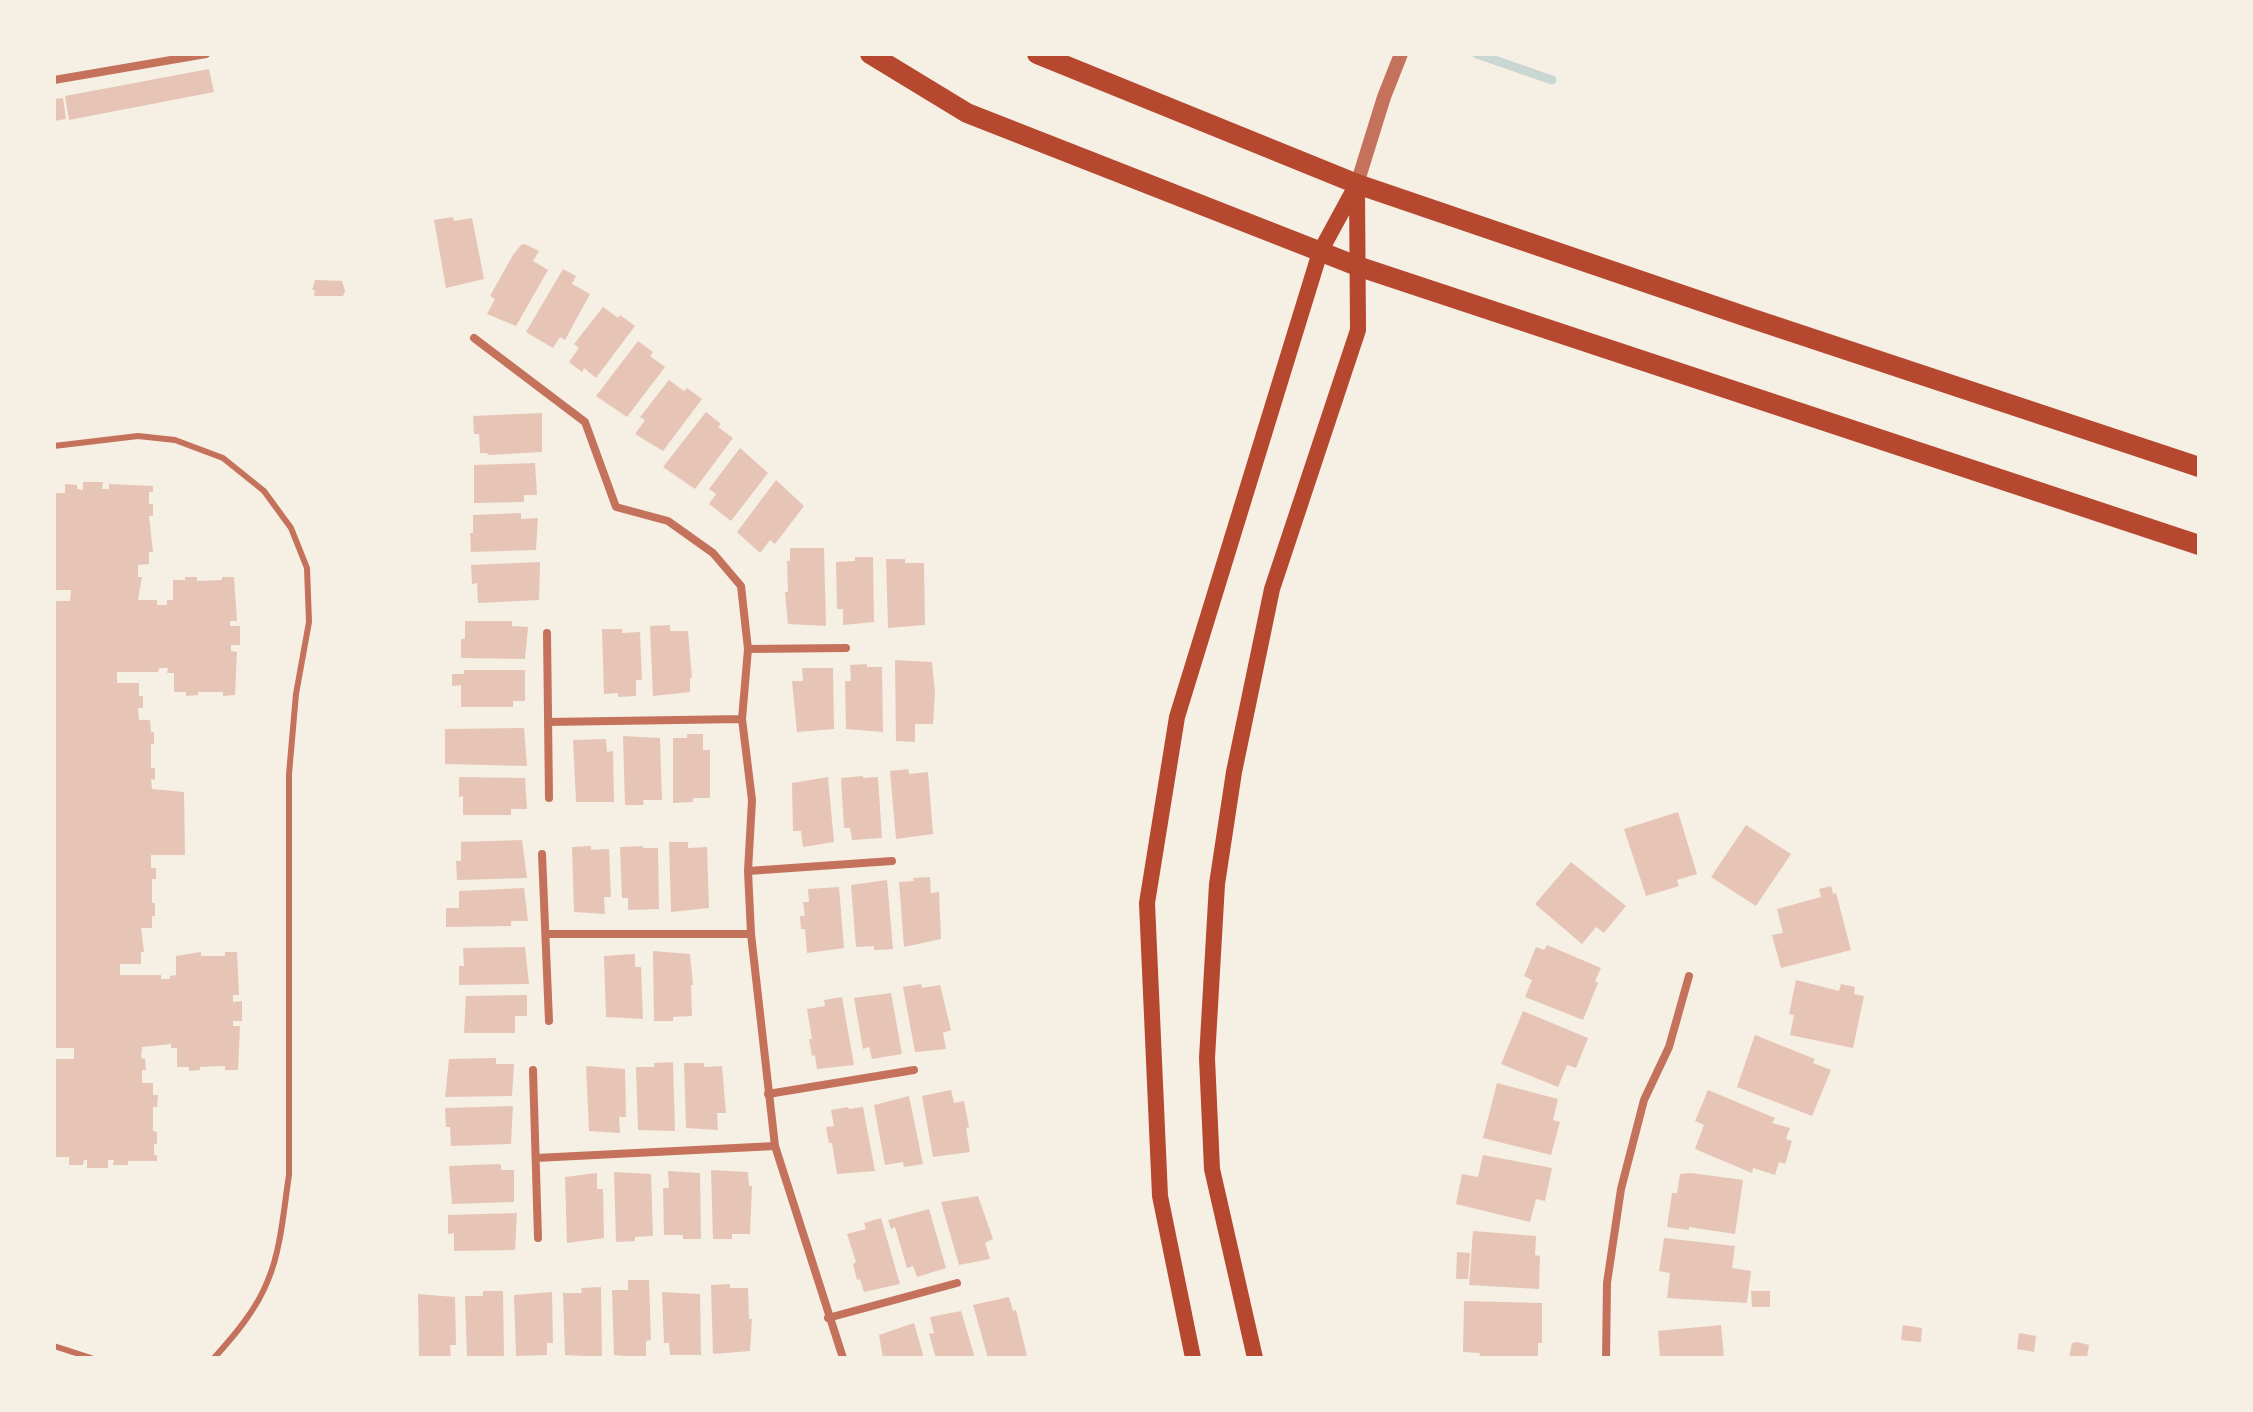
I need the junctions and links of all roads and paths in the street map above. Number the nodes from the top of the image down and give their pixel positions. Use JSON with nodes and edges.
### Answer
{"nodes":[{"id":1,"x":206,"y":54,"type":"edge"},
{"id":2,"x":870,"y":54,"type":"edge"},
{"id":3,"x":1037,"y":54,"type":"edge"},
{"id":4,"x":1401,"y":54,"type":"edge"},
{"id":5,"x":54,"y":80,"type":"edge"},
{"id":6,"x":1357,"y":184,"type":"junction"},
{"id":7,"x":1320,"y":252,"type":"junction"},
{"id":8,"x":1357,"y":266,"type":"junction"},
{"id":9,"x":474,"y":338,"type":"dead end"},
{"id":10,"x":54,"y":446,"type":"edge"},
{"id":11,"x":2199,"y":467,"type":"edge"},
{"id":12,"x":2199,"y":545,"type":"edge"},
{"id":13,"x":547,"y":633,"type":"dead end"},
{"id":14,"x":846,"y":648,"type":"dead end"},
{"id":15,"x":748,"y":649,"type":"junction"},
{"id":16,"x":742,"y":719,"type":"junction"},
{"id":17,"x":548,"y":722,"type":"junction"},
{"id":18,"x":549,"y":798,"type":"dead end"},
{"id":19,"x":542,"y":854,"type":"dead end"},
{"id":20,"x":892,"y":861,"type":"dead end"},
{"id":21,"x":748,"y":871,"type":"junction"},
{"id":22,"x":546,"y":934,"type":"junction"},
{"id":23,"x":751,"y":934,"type":"junction"},
{"id":24,"x":1689,"y":976,"type":"dead end"},
{"id":25,"x":549,"y":1021,"type":"dead end"},
{"id":26,"x":533,"y":1070,"type":"dead end"},
{"id":27,"x":914,"y":1070,"type":"dead end"},
{"id":28,"x":768,"y":1094,"type":"junction"},
{"id":29,"x":775,"y":1146,"type":"junction"},
{"id":30,"x":536,"y":1158,"type":"junction"},
{"id":31,"x":538,"y":1238,"type":"dead end"},
{"id":32,"x":957,"y":1283,"type":"dead end"},
{"id":33,"x":828,"y":1318,"type":"junction"},
{"id":34,"x":54,"y":1346,"type":"edge"},
{"id":35,"x":91,"y":1358,"type":"edge"},
{"id":36,"x":214,"y":1358,"type":"edge"},
{"id":37,"x":843,"y":1358,"type":"edge"},
{"id":38,"x":1193,"y":1358,"type":"edge"},
{"id":39,"x":1255,"y":1358,"type":"edge"},
{"id":40,"x":1606,"y":1358,"type":"edge"}],
"edges":[{"from":1,"to":5,"type":"street"},
{"from":2,"to":7,"type":"main road"},
{"from":3,"to":6,"type":"main road"},
{"from":4,"to":6,"type":"street"},
{"from":6,"to":7,"type":"main road"},
{"from":6,"to":8,"type":"main road"},
{"from":6,"to":11,"type":"main road"},
{"from":7,"to":8,"type":"main road"},
{"from":7,"to":38,"type":"main road"},
{"from":8,"to":12,"type":"main road"},
{"from":8,"to":39,"type":"main road"},
{"from":9,"to":15,"type":"street"},
{"from":10,"to":36,"type":"lane"},
{"from":13,"to":17,"type":"street"},
{"from":14,"to":15,"type":"street"},
{"from":15,"to":16,"type":"street"},
{"from":16,"to":17,"type":"street"},
{"from":16,"to":21,"type":"street"},
{"from":17,"to":18,"type":"street"},
{"from":19,"to":22,"type":"street"},
{"from":20,"to":21,"type":"street"},
{"from":21,"to":23,"type":"street"},
{"from":22,"to":23,"type":"street"},
{"from":22,"to":25,"type":"street"},
{"from":23,"to":28,"type":"street"},
{"from":24,"to":40,"type":"street"},
{"from":26,"to":30,"type":"street"},
{"from":27,"to":28,"type":"street"},
{"from":28,"to":29,"type":"street"},
{"from":29,"to":30,"type":"street"},
{"from":29,"to":33,"type":"street"},
{"from":30,"to":31,"type":"street"},
{"from":32,"to":33,"type":"street"},
{"from":33,"to":37,"type":"street"},
{"from":34,"to":35,"type":"lane"}]}
